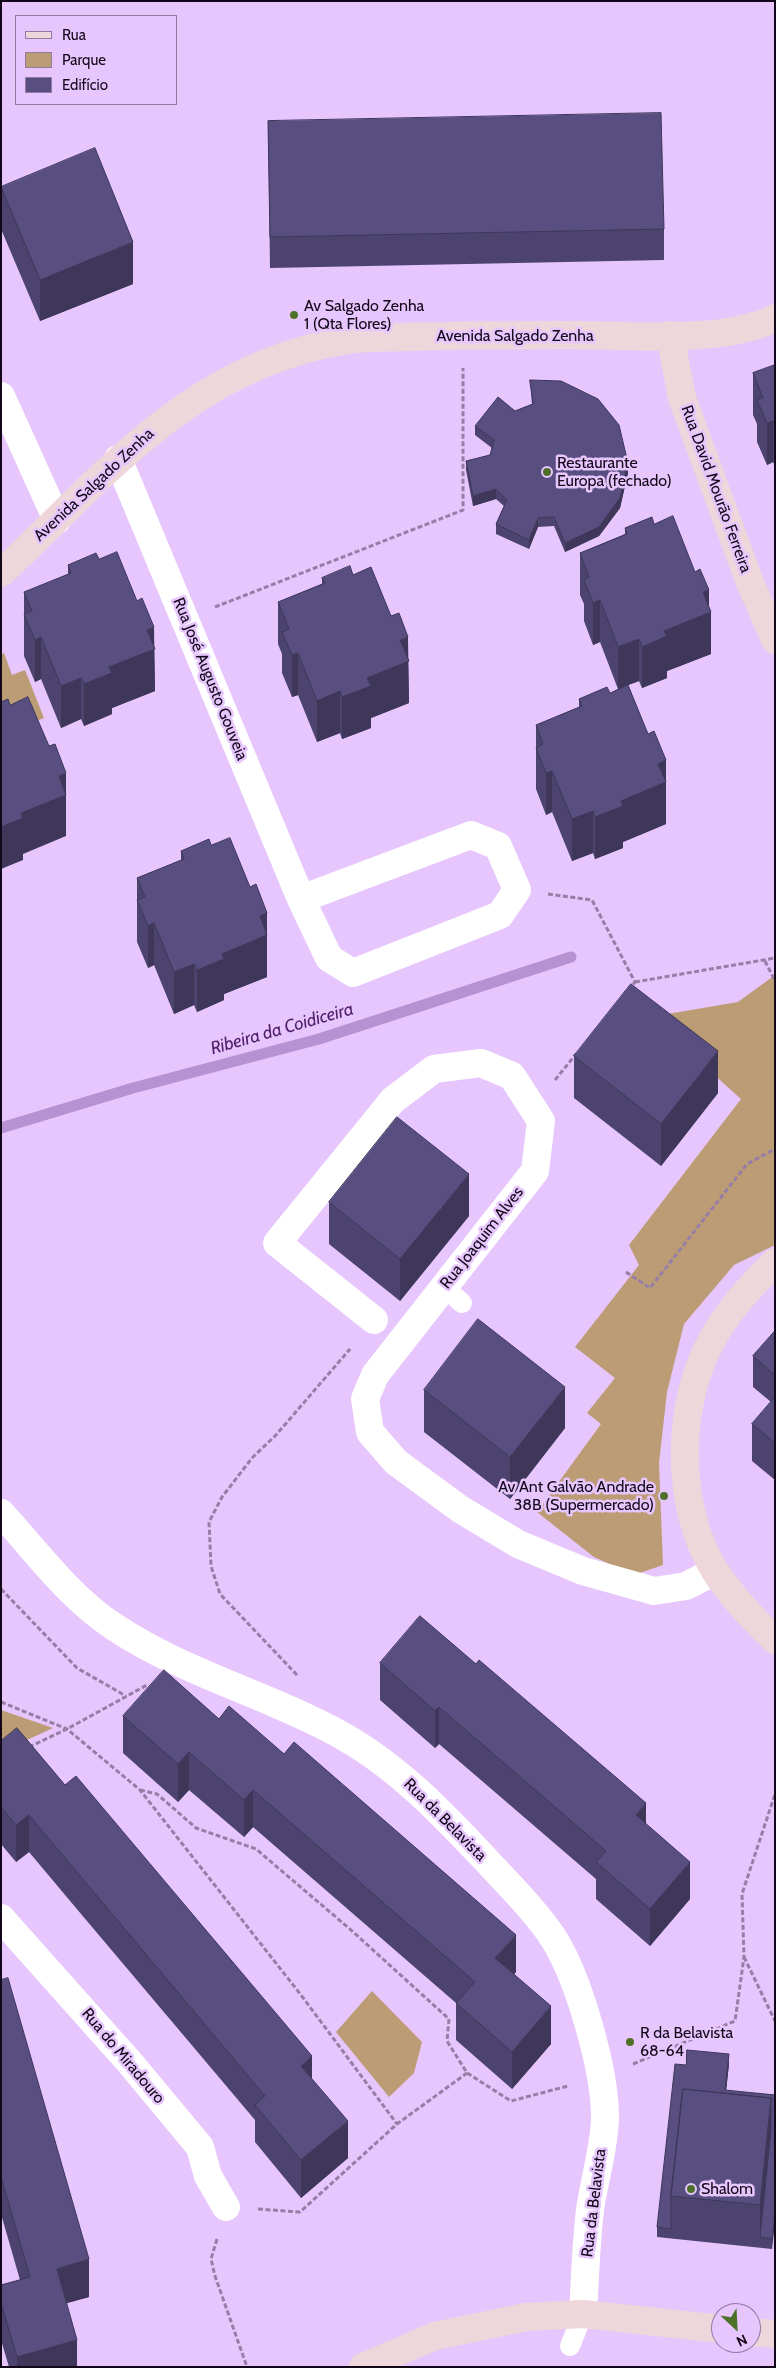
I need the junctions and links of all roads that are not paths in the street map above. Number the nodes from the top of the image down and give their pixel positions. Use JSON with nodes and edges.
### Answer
{"nodes":[{"id":1,"x":775,"y":318,"type":"edge"},
{"id":2,"x":670,"y":335,"type":"junction"},
{"id":3,"x":1,"y":396,"type":"edge"},
{"id":4,"x":118,"y":459,"type":"junction"},
{"id":5,"x":57,"y":520,"type":"junction"},
{"id":6,"x":1,"y":573,"type":"edge"},
{"id":7,"x":775,"y":640,"type":"edge"},
{"id":8,"x":301,"y":899,"type":"junction"},
{"id":9,"x":775,"y":1262,"type":"edge"},
{"id":10,"x":374,"y":1320,"type":"road end"},
{"id":11,"x":1,"y":1513,"type":"edge"},
{"id":12,"x":715,"y":1570,"type":"junction"},
{"id":13,"x":775,"y":1640,"type":"edge"},
{"id":14,"x":1,"y":1918,"type":"edge"},
{"id":15,"x":226,"y":2207,"type":"road end"},
{"id":16,"x":583,"y":2314,"type":"junction"},
{"id":17,"x":711,"y":2328,"type":"edge"},
{"id":18,"x":761,"y":2333,"type":"edge"},
{"id":19,"x":775,"y":2334,"type":"edge"},
{"id":20,"x":570,"y":2346,"type":"dead end"},
{"id":21,"x":363,"y":2367,"type":"edge"}],
"edges":[{"from":1,"to":2,"type":"street","name":"Avenida Salgado Zenha"},
{"from":2,"to":4,"type":"street","name":"Avenida Salgado Zenha"},
{"from":2,"to":7,"type":"street","name":"Rua David Mourão Ferreira"},
{"from":3,"to":5,"type":"street"},
{"from":4,"to":5,"type":"street","name":"Avenida Salgado Zenha"},
{"from":4,"to":8,"type":"street","name":"Rua José Augusto Gouveia"},
{"from":5,"to":6,"type":"street","name":"Avenida Salgado Zenha"},
{"from":8,"to":8,"type":"street","name":"Rua José Augusto Gouveia"},
{"from":9,"to":12,"type":"street"},
{"from":10,"to":12,"type":"street","name":"Rua Joaquim Alves"},
{"from":11,"to":16,"type":"street","name":"Rua da Belavista"},
{"from":12,"to":13,"type":"street"},
{"from":14,"to":15,"type":"street","name":"Rua do Miradouro"},
{"from":16,"to":17,"type":"street"},
{"from":16,"to":20,"type":"lane"},
{"from":16,"to":21,"type":"street"},
{"from":18,"to":19,"type":"street"}]}
